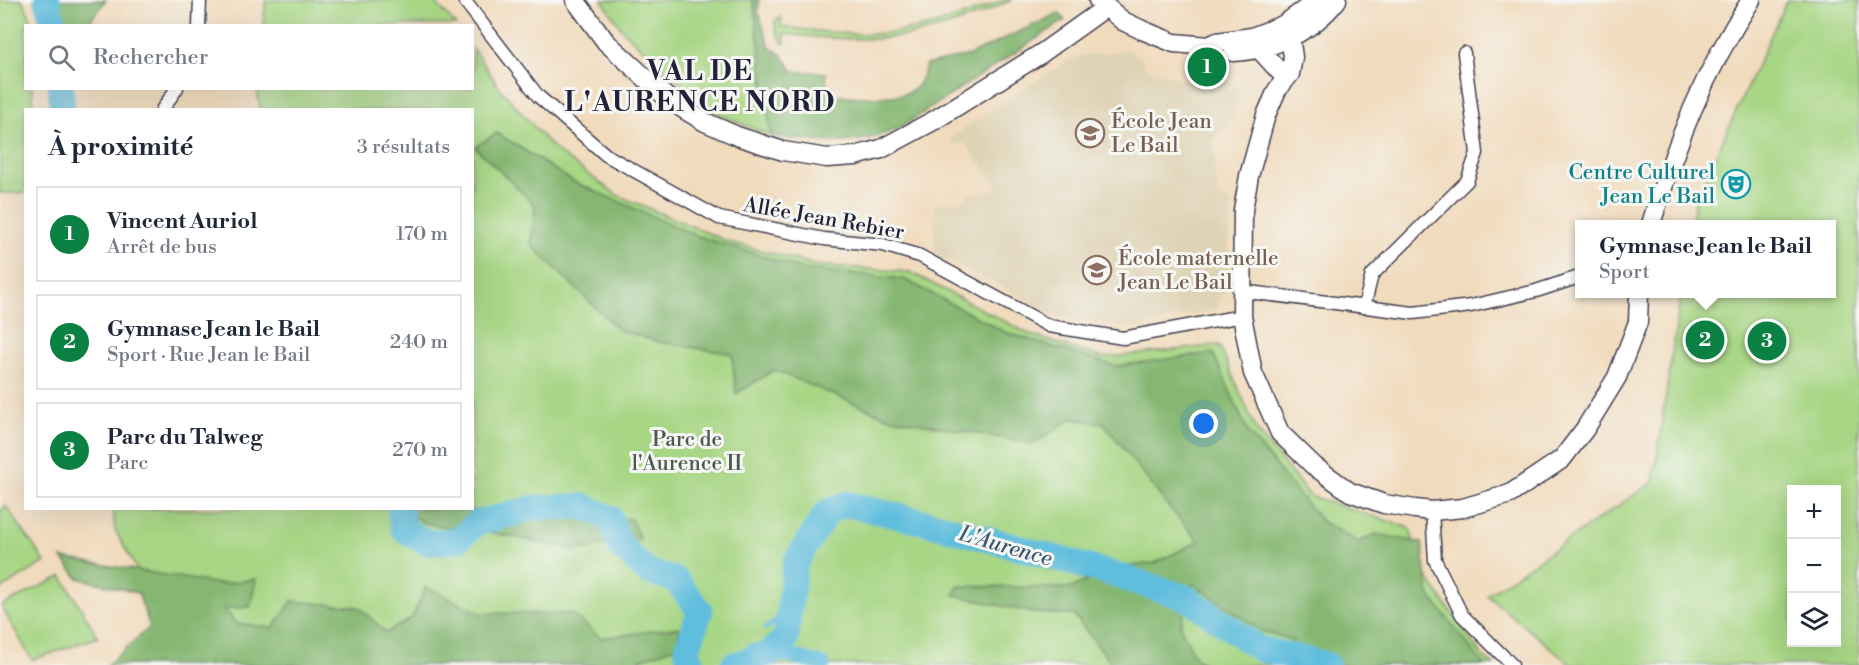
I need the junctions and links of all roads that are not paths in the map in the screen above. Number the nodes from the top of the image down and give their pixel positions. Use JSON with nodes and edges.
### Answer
{"nodes":[{"id":1,"x":200,"y":0,"type":"edge"},
{"id":2,"x":464,"y":0,"type":"edge"},
{"id":3,"x":575,"y":0,"type":"edge"},
{"id":4,"x":1318,"y":0,"type":"edge"},
{"id":5,"x":1337,"y":0,"type":"edge"},
{"id":6,"x":1751,"y":0,"type":"edge"},
{"id":7,"x":1101,"y":4,"type":"edge"},
{"id":8,"x":199,"y":24,"type":"edge"},
{"id":9,"x":1282,"y":33,"type":"junction"},
{"id":10,"x":1209,"y":46,"type":"junction"},
{"id":11,"x":1259,"y":49,"type":"junction"},
{"id":12,"x":1464,"y":53,"type":"dead end"},
{"id":13,"x":1278,"y":81,"type":"junction"},
{"id":14,"x":176,"y":90,"type":"edge"},
{"id":15,"x":163,"y":108,"type":"edge"},
{"id":16,"x":1653,"y":220,"type":"edge"},
{"id":17,"x":1575,"y":278,"type":"edge"},
{"id":18,"x":1241,"y":291,"type":"junction"},
{"id":19,"x":1639,"y":298,"type":"edge"},
{"id":20,"x":1364,"y":307,"type":"junction"},
{"id":21,"x":1242,"y":316,"type":"junction"},
{"id":22,"x":1432,"y":511,"type":"junction"},
{"id":23,"x":1512,"y":665,"type":"edge"}],
"edges":[{"from":1,"to":8,"type":"street"},
{"from":2,"to":21,"type":"street","name":"Allée Jean Rebier"},
{"from":3,"to":7,"type":"street"},
{"from":4,"to":9,"type":"street"},
{"from":5,"to":9,"type":"street"},
{"from":6,"to":16,"type":"street"},
{"from":7,"to":10,"type":"street"},
{"from":9,"to":10,"type":"street"},
{"from":9,"to":11,"type":"street"},
{"from":9,"to":13,"type":"street"},
{"from":10,"to":11,"type":"street"},
{"from":11,"to":13,"type":"street"},
{"from":12,"to":20,"type":"street"},
{"from":13,"to":18,"type":"street"},
{"from":14,"to":15,"type":"street"},
{"from":17,"to":20,"type":"street"},
{"from":18,"to":20,"type":"street"},
{"from":18,"to":21,"type":"street"},
{"from":19,"to":22,"type":"street"},
{"from":21,"to":22,"type":"street"},
{"from":22,"to":23,"type":"street"}]}
